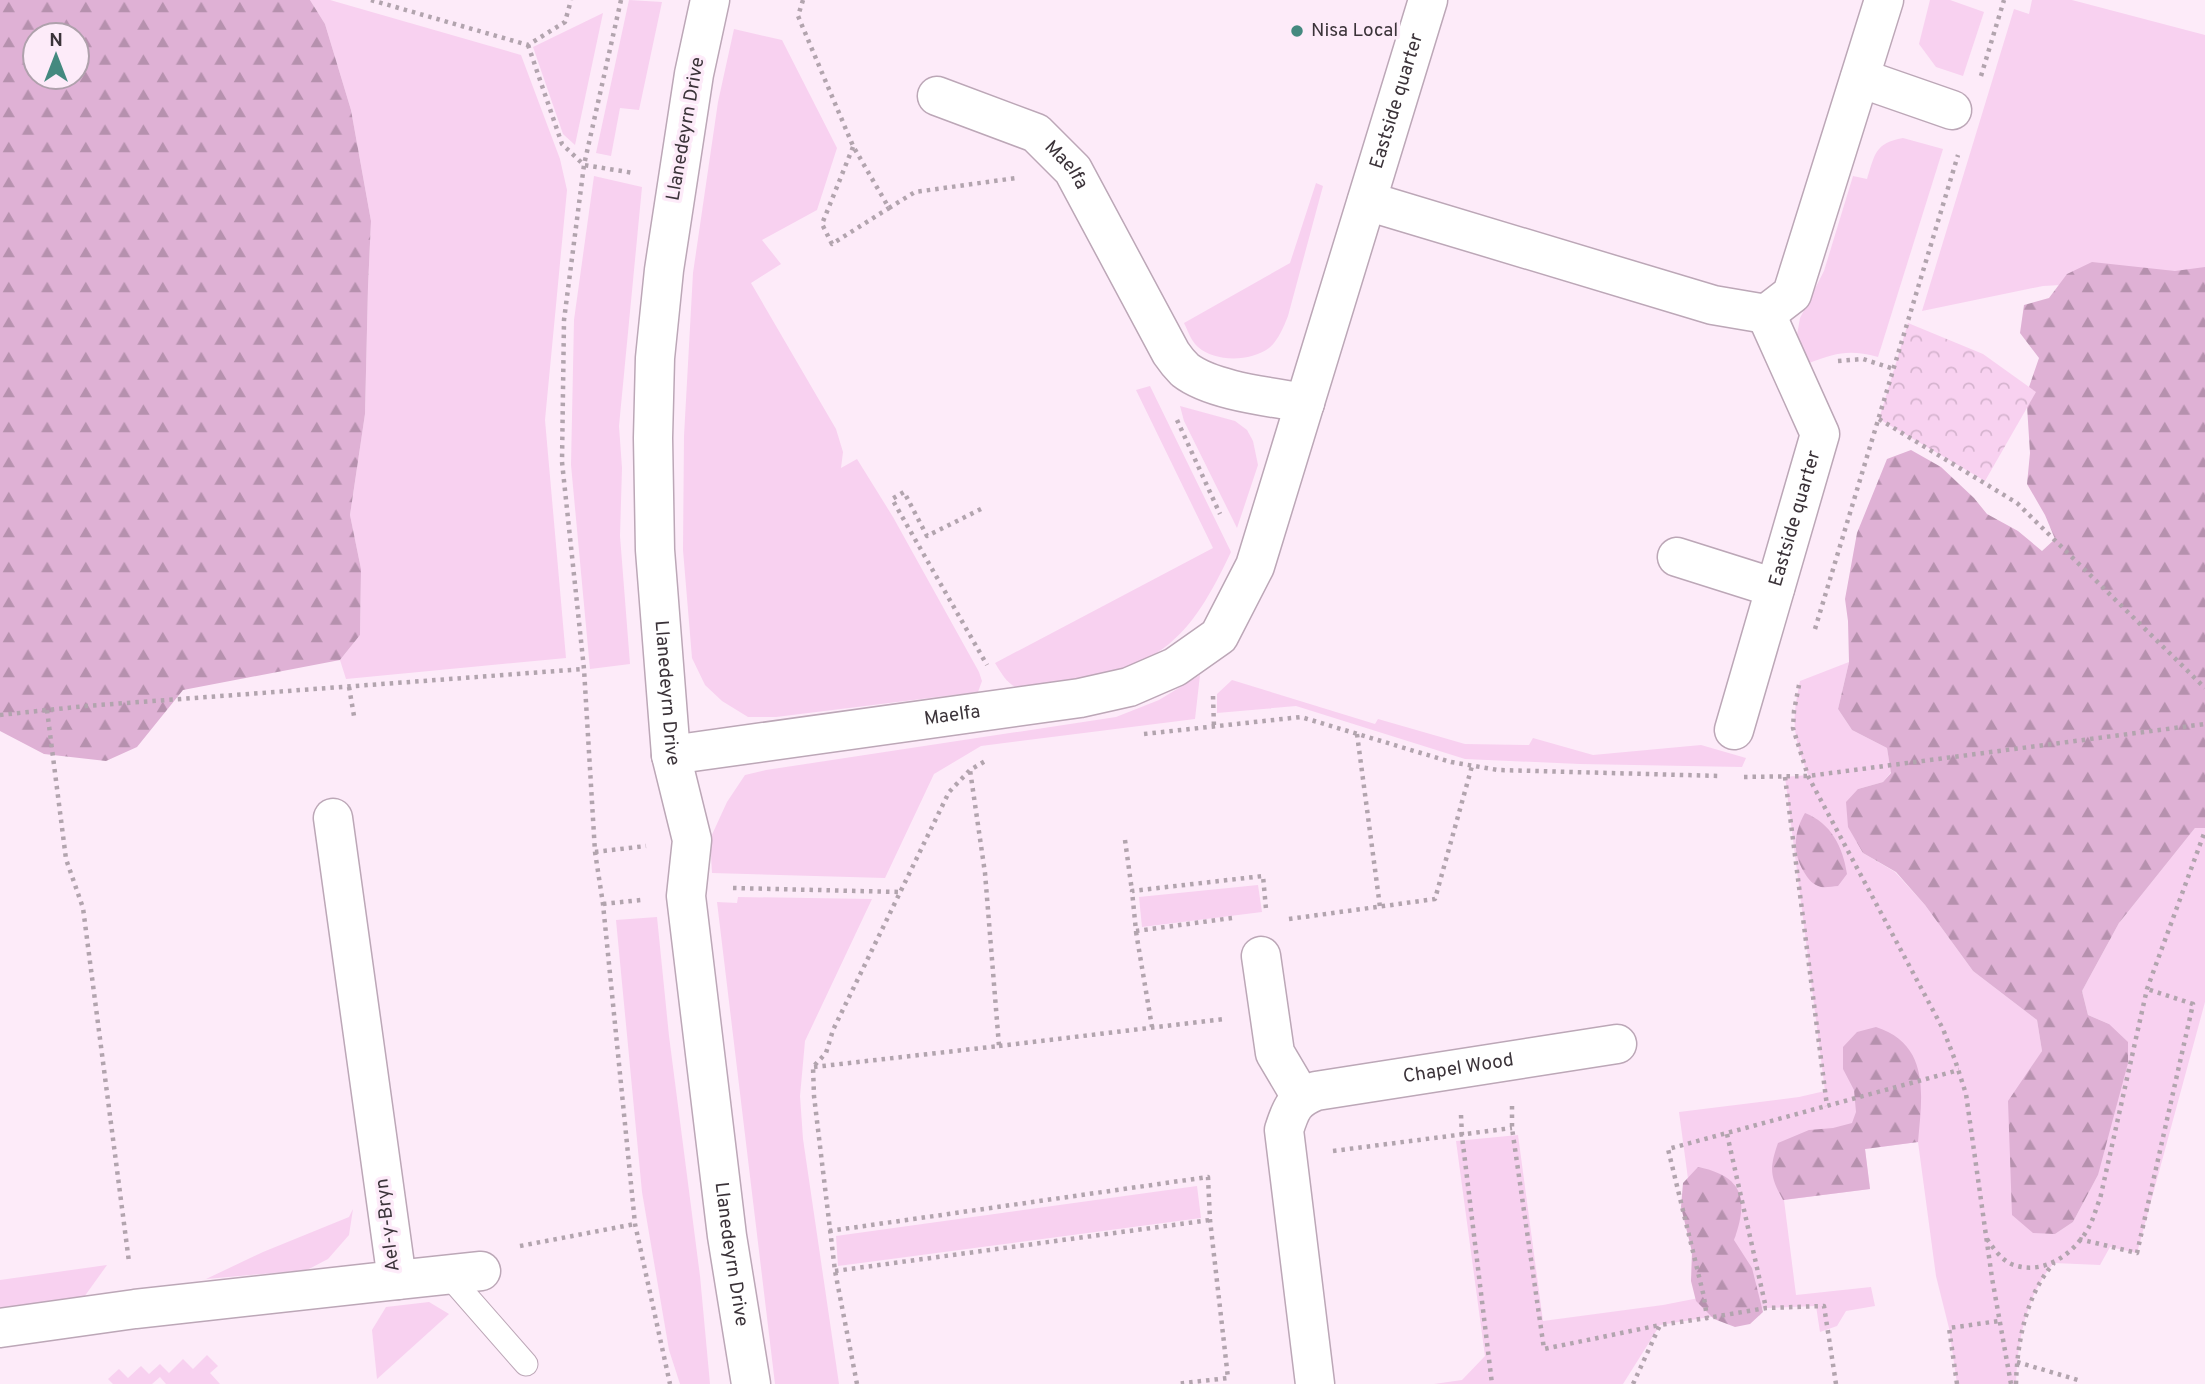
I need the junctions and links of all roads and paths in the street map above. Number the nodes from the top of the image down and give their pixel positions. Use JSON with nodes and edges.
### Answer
{"nodes":[{"id":1,"x":371,"y":0,"type":"edge"},
{"id":2,"x":571,"y":0,"type":"edge"},
{"id":3,"x":621,"y":0,"type":"edge"},
{"id":4,"x":710,"y":0,"type":"edge"},
{"id":5,"x":803,"y":0,"type":"edge"},
{"id":6,"x":1428,"y":0,"type":"edge"},
{"id":7,"x":1884,"y":0,"type":"edge"},
{"id":8,"x":2004,"y":0,"type":"edge"},
{"id":9,"x":528,"y":45,"type":"junction"},
{"id":10,"x":1981,"y":76,"type":"dead end"},
{"id":11,"x":1860,"y":78,"type":"junction"},
{"id":12,"x":937,"y":96,"type":"dead end"},
{"id":13,"x":1957,"y":127,"type":"joint"},
{"id":14,"x":853,"y":146,"type":"junction"},
{"id":15,"x":583,"y":164,"type":"junction"},
{"id":16,"x":1073,"y":170,"type":"junction"},
{"id":17,"x":1367,"y":201,"type":"junction"},
{"id":18,"x":889,"y":208,"type":"junction"},
{"id":19,"x":1766,"y":314,"type":"junction"},
{"id":20,"x":1179,"y":362,"type":"junction"},
{"id":21,"x":1305,"y":403,"type":"junction"},
{"id":22,"x":1879,"y":419,"type":"junction"},
{"id":23,"x":981,"y":509,"type":"dead end"},
{"id":24,"x":1677,"y":557,"type":"dead end"},
{"id":25,"x":1255,"y":566,"type":"junction"},
{"id":26,"x":1775,"y":588,"type":"junction"},
{"id":27,"x":1815,"y":631,"type":"dead end"},
{"id":28,"x":1219,"y":636,"type":"joint"},
{"id":29,"x":583,"y":669,"type":"junction"},
{"id":30,"x":1800,"y":681,"type":"dead end"},
{"id":31,"x":349,"y":687,"type":"junction"},
{"id":32,"x":2205,"y":688,"type":"edge"},
{"id":33,"x":1006,"y":707,"type":"junction"},
{"id":34,"x":47,"y":710,"type":"junction"},
{"id":35,"x":0,"y":715,"type":"edge"},
{"id":36,"x":354,"y":716,"type":"dead end"},
{"id":37,"x":2205,"y":724,"type":"edge"},
{"id":38,"x":1734,"y":730,"type":"dead end"},
{"id":39,"x":1142,"y":734,"type":"dead end"},
{"id":40,"x":1357,"y":734,"type":"junction"},
{"id":41,"x":671,"y":755,"type":"junction"},
{"id":42,"x":993,"y":756,"type":"dead end"},
{"id":43,"x":1472,"y":766,"type":"junction"},
{"id":44,"x":970,"y":770,"type":"junction"},
{"id":45,"x":1726,"y":776,"type":"dead end"},
{"id":46,"x":1739,"y":776,"type":"dead end"},
{"id":47,"x":1808,"y":776,"type":"junction"},
{"id":48,"x":1785,"y":777,"type":"junction"},
{"id":49,"x":333,"y":818,"type":"dead end"},
{"id":50,"x":2205,"y":831,"type":"edge"},
{"id":51,"x":1125,"y":840,"type":"dead end"},
{"id":52,"x":1132,"y":891,"type":"junction"},
{"id":53,"x":900,"y":892,"type":"junction"},
{"id":54,"x":686,"y":896,"type":"junction"},
{"id":55,"x":1380,"y":907,"type":"junction"},
{"id":56,"x":1241,"y":917,"type":"dead end"},
{"id":57,"x":1136,"y":931,"type":"junction"},
{"id":58,"x":1263,"y":941,"type":"junction"},
{"id":59,"x":2147,"y":989,"type":"junction"},
{"id":60,"x":1269,"y":1014,"type":"junction"},
{"id":61,"x":1152,"y":1027,"type":"junction"},
{"id":62,"x":1617,"y":1044,"type":"dead end"},
{"id":63,"x":999,"y":1046,"type":"junction"},
{"id":64,"x":1512,"y":1060,"type":"junction"},
{"id":65,"x":813,"y":1067,"type":"junction"},
{"id":66,"x":1459,"y":1069,"type":"junction"},
{"id":67,"x":1959,"y":1070,"type":"junction"},
{"id":68,"x":1301,"y":1097,"type":"junction"},
{"id":69,"x":1827,"y":1105,"type":"junction"},
{"id":70,"x":1512,"y":1128,"type":"junction"},
{"id":71,"x":1727,"y":1134,"type":"junction"},
{"id":72,"x":1462,"y":1136,"type":"junction"},
{"id":73,"x":1287,"y":1156,"type":"junction"},
{"id":74,"x":1210,"y":1220,"type":"junction"},
{"id":75,"x":635,"y":1224,"type":"junction"},
{"id":76,"x":829,"y":1231,"type":"junction"},
{"id":77,"x":1987,"y":1239,"type":"junction"},
{"id":78,"x":2079,"y":1240,"type":"junction"},
{"id":79,"x":2054,"y":1263,"type":"junction"},
{"id":80,"x":835,"y":1271,"type":"junction"},
{"id":81,"x":465,"y":1273,"type":"junction"},
{"id":82,"x":397,"y":1280,"type":"junction"},
{"id":83,"x":1766,"y":1308,"type":"junction"},
{"id":84,"x":135,"y":1309,"type":"junction"},
{"id":85,"x":1707,"y":1318,"type":"junction"},
{"id":86,"x":1999,"y":1321,"type":"junction"},
{"id":87,"x":1660,"y":1325,"type":"junction"},
{"id":88,"x":0,"y":1328,"type":"edge"},
{"id":89,"x":2017,"y":1362,"type":"junction"},
{"id":90,"x":526,"y":1364,"type":"dead end"},
{"id":91,"x":670,"y":1384,"type":"edge"},
{"id":92,"x":751,"y":1384,"type":"edge"},
{"id":93,"x":857,"y":1384,"type":"edge"},
{"id":94,"x":1176,"y":1384,"type":"edge"},
{"id":95,"x":1315,"y":1384,"type":"edge"},
{"id":96,"x":1492,"y":1384,"type":"edge"},
{"id":97,"x":1633,"y":1384,"type":"edge"},
{"id":98,"x":1836,"y":1384,"type":"edge"},
{"id":99,"x":1957,"y":1384,"type":"edge"},
{"id":100,"x":2011,"y":1384,"type":"edge"},
{"id":101,"x":2016,"y":1384,"type":"edge"},
{"id":102,"x":2076,"y":1384,"type":"edge"}],
"edges":[{"from":1,"to":9,"type":"path"},
{"from":2,"to":9,"type":"path"},
{"from":3,"to":15,"type":"path"},
{"from":4,"to":41,"type":"street","name":"Llanedeyrn Drive"},
{"from":5,"to":14,"type":"path"},
{"from":6,"to":17,"type":"street","name":"Eastside quarter"},
{"from":7,"to":11,"type":"street"},
{"from":8,"to":10,"type":"path"},
{"from":9,"to":15,"type":"path"},
{"from":11,"to":13,"type":"street"},
{"from":11,"to":19,"type":"street"},
{"from":12,"to":16,"type":"street","name":"Maelfa"},
{"from":13,"to":22,"type":"path"},
{"from":14,"to":18,"type":"path"},
{"from":14,"to":18,"type":"path"},
{"from":15,"to":29,"type":"path"},
{"from":16,"to":18,"type":"path"},
{"from":16,"to":20,"type":"street","name":"Maelfa"},
{"from":17,"to":19,"type":"street"},
{"from":17,"to":21,"type":"street","name":"Eastside quarter"},
{"from":19,"to":26,"type":"street","name":"Eastside quarter"},
{"from":20,"to":21,"type":"street","name":"Maelfa"},
{"from":20,"to":25,"type":"path"},
{"from":21,"to":25,"type":"street","name":"Eastside quarter"},
{"from":22,"to":27,"type":"path"},
{"from":22,"to":32,"type":"path"},
{"from":23,"to":33,"type":"path"},
{"from":24,"to":26,"type":"street"},
{"from":25,"to":28,"type":"street","name":"Eastside quarter"},
{"from":26,"to":38,"type":"street","name":"Eastside quarter"},
{"from":28,"to":33,"type":"street","name":"Maelfa"},
{"from":29,"to":31,"type":"path"},
{"from":29,"to":75,"type":"path"},
{"from":30,"to":47,"type":"path"},
{"from":31,"to":34,"type":"path"},
{"from":31,"to":36,"type":"path"},
{"from":33,"to":41,"type":"street","name":"Maelfa"},
{"from":34,"to":35,"type":"path"},
{"from":34,"to":84,"type":"path"},
{"from":37,"to":47,"type":"path"},
{"from":39,"to":40,"type":"path"},
{"from":40,"to":43,"type":"path"},
{"from":40,"to":55,"type":"path"},
{"from":41,"to":54,"type":"street","name":"Llanedeyrn Drive"},
{"from":42,"to":44,"type":"path"},
{"from":43,"to":45,"type":"path"},
{"from":43,"to":55,"type":"path"},
{"from":44,"to":53,"type":"path"},
{"from":44,"to":63,"type":"path"},
{"from":46,"to":48,"type":"path"},
{"from":47,"to":48,"type":"path"},
{"from":47,"to":67,"type":"path"},
{"from":48,"to":69,"type":"path"},
{"from":49,"to":82,"type":"street","name":"Ael-y-Bryn"},
{"from":50,"to":59,"type":"path"},
{"from":51,"to":52,"type":"path"},
{"from":52,"to":57,"type":"path"},
{"from":52,"to":58,"type":"path"},
{"from":53,"to":54,"type":"path"},
{"from":53,"to":65,"type":"path"},
{"from":54,"to":92,"type":"street","name":"Llanedeyrn Drive"},
{"from":55,"to":58,"type":"path"},
{"from":56,"to":57,"type":"path"},
{"from":57,"to":61,"type":"path"},
{"from":58,"to":60,"type":"street"},
{"from":59,"to":78,"type":"path"},
{"from":59,"to":78,"type":"path"},
{"from":60,"to":61,"type":"path"},
{"from":60,"to":68,"type":"street"},
{"from":61,"to":63,"type":"path"},
{"from":62,"to":64,"type":"street","name":"Chapel Wood"},
{"from":63,"to":65,"type":"path"},
{"from":64,"to":66,"type":"street","name":"Chapel Wood"},
{"from":64,"to":70,"type":"path"},
{"from":65,"to":76,"type":"path"},
{"from":66,"to":68,"type":"street","name":"Chapel Wood"},
{"from":66,"to":72,"type":"path"},
{"from":67,"to":69,"type":"path"},
{"from":67,"to":77,"type":"path"},
{"from":68,"to":73,"type":"street"},
{"from":69,"to":71,"type":"path"},
{"from":70,"to":72,"type":"path"},
{"from":70,"to":87,"type":"path"},
{"from":71,"to":83,"type":"path"},
{"from":71,"to":85,"type":"path"},
{"from":72,"to":73,"type":"path"},
{"from":72,"to":96,"type":"path"},
{"from":73,"to":95,"type":"street"},
{"from":74,"to":76,"type":"path"},
{"from":74,"to":80,"type":"path"},
{"from":74,"to":94,"type":"path"},
{"from":75,"to":81,"type":"path"},
{"from":75,"to":91,"type":"path"},
{"from":76,"to":80,"type":"path"},
{"from":77,"to":79,"type":"path"},
{"from":77,"to":86,"type":"path"},
{"from":78,"to":79,"type":"path"},
{"from":79,"to":89,"type":"path"},
{"from":80,"to":93,"type":"path"},
{"from":81,"to":82,"type":"street"},
{"from":81,"to":90,"type":"lane"},
{"from":82,"to":84,"type":"street","name":"Ael-y-Bryn"},
{"from":83,"to":85,"type":"path"},
{"from":83,"to":98,"type":"path"},
{"from":84,"to":88,"type":"street","name":"Ael-y-Bryn"},
{"from":85,"to":87,"type":"path"},
{"from":86,"to":99,"type":"path"},
{"from":86,"to":100,"type":"path"},
{"from":87,"to":97,"type":"path"},
{"from":89,"to":101,"type":"path"},
{"from":89,"to":102,"type":"path"}]}
